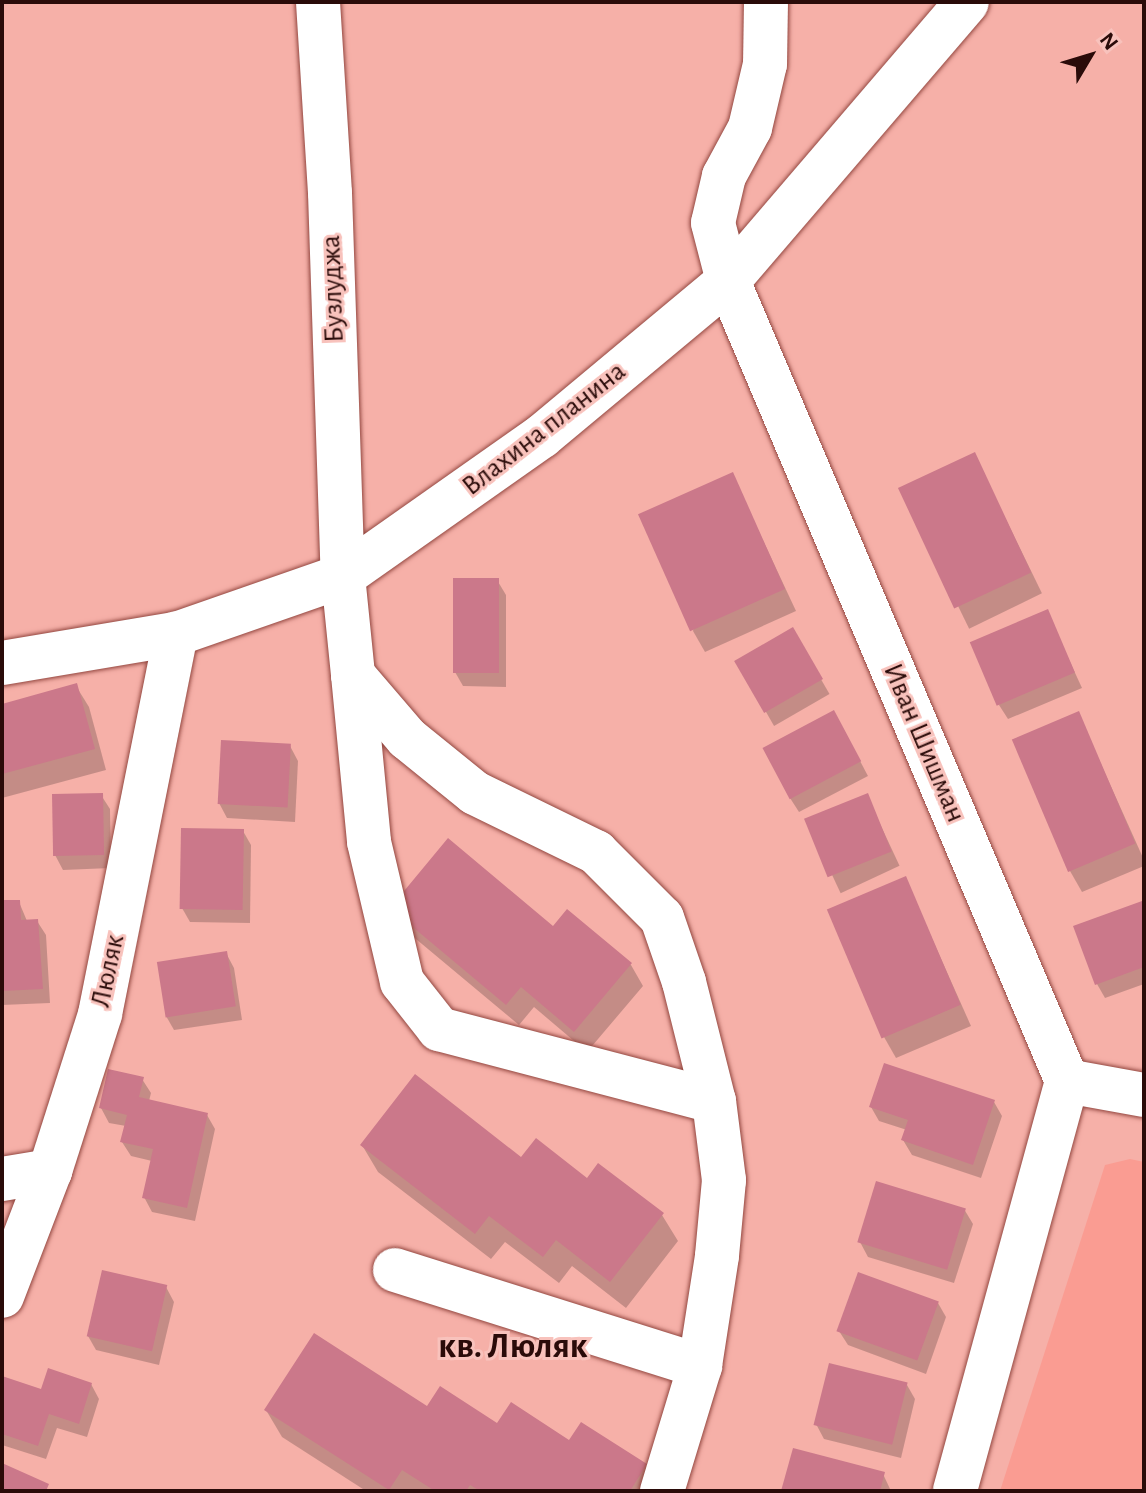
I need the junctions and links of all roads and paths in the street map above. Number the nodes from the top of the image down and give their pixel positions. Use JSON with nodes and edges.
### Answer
{"nodes":[{"id":1,"x":318,"y":2,"type":"edge"},
{"id":2,"x":766,"y":2,"type":"edge"},
{"id":3,"x":967,"y":2,"type":"edge"},
{"id":4,"x":728,"y":281,"type":"junction"},
{"id":5,"x":343,"y":576,"type":"junction"},
{"id":6,"x":176,"y":634,"type":"junction"},
{"id":7,"x":2,"y":663,"type":"edge"},
{"id":8,"x":353,"y":675,"type":"junction"},
{"id":9,"x":1067,"y":1081,"type":"junction"},
{"id":10,"x":1144,"y":1095,"type":"edge"},
{"id":11,"x":714,"y":1101,"type":"junction"},
{"id":12,"x":50,"y":1171,"type":"junction"},
{"id":13,"x":2,"y":1179,"type":"edge"},
{"id":14,"x":395,"y":1270,"type":"dead end"},
{"id":15,"x":2,"y":1296,"type":"edge"},
{"id":16,"x":700,"y":1366,"type":"junction"},
{"id":17,"x":662,"y":1491,"type":"edge"},
{"id":18,"x":955,"y":1491,"type":"edge"}],
"edges":[{"from":1,"to":5,"type":"street","name":"Бузлуджа"},
{"from":2,"to":4,"type":"street","name":"Иван Шишман"},
{"from":3,"to":4,"type":"street","name":"Влахина планина"},
{"from":4,"to":5,"type":"street","name":"Влахина планина"},
{"from":4,"to":9,"type":"street","name":"Иван Шишман"},
{"from":5,"to":6,"type":"street","name":"Влахина планина"},
{"from":5,"to":8,"type":"street","name":"Бузлуджа"},
{"from":6,"to":7,"type":"street","name":"Влахина планина"},
{"from":6,"to":12,"type":"street","name":"Люляк"},
{"from":8,"to":11,"type":"street"},
{"from":8,"to":11,"type":"street","name":"Бузлуджа"},
{"from":9,"to":10,"type":"street"},
{"from":9,"to":18,"type":"street"},
{"from":11,"to":16,"type":"street"},
{"from":12,"to":13,"type":"street"},
{"from":12,"to":15,"type":"street","name":"Люляк"},
{"from":14,"to":16,"type":"street"},
{"from":16,"to":17,"type":"street"}]}
